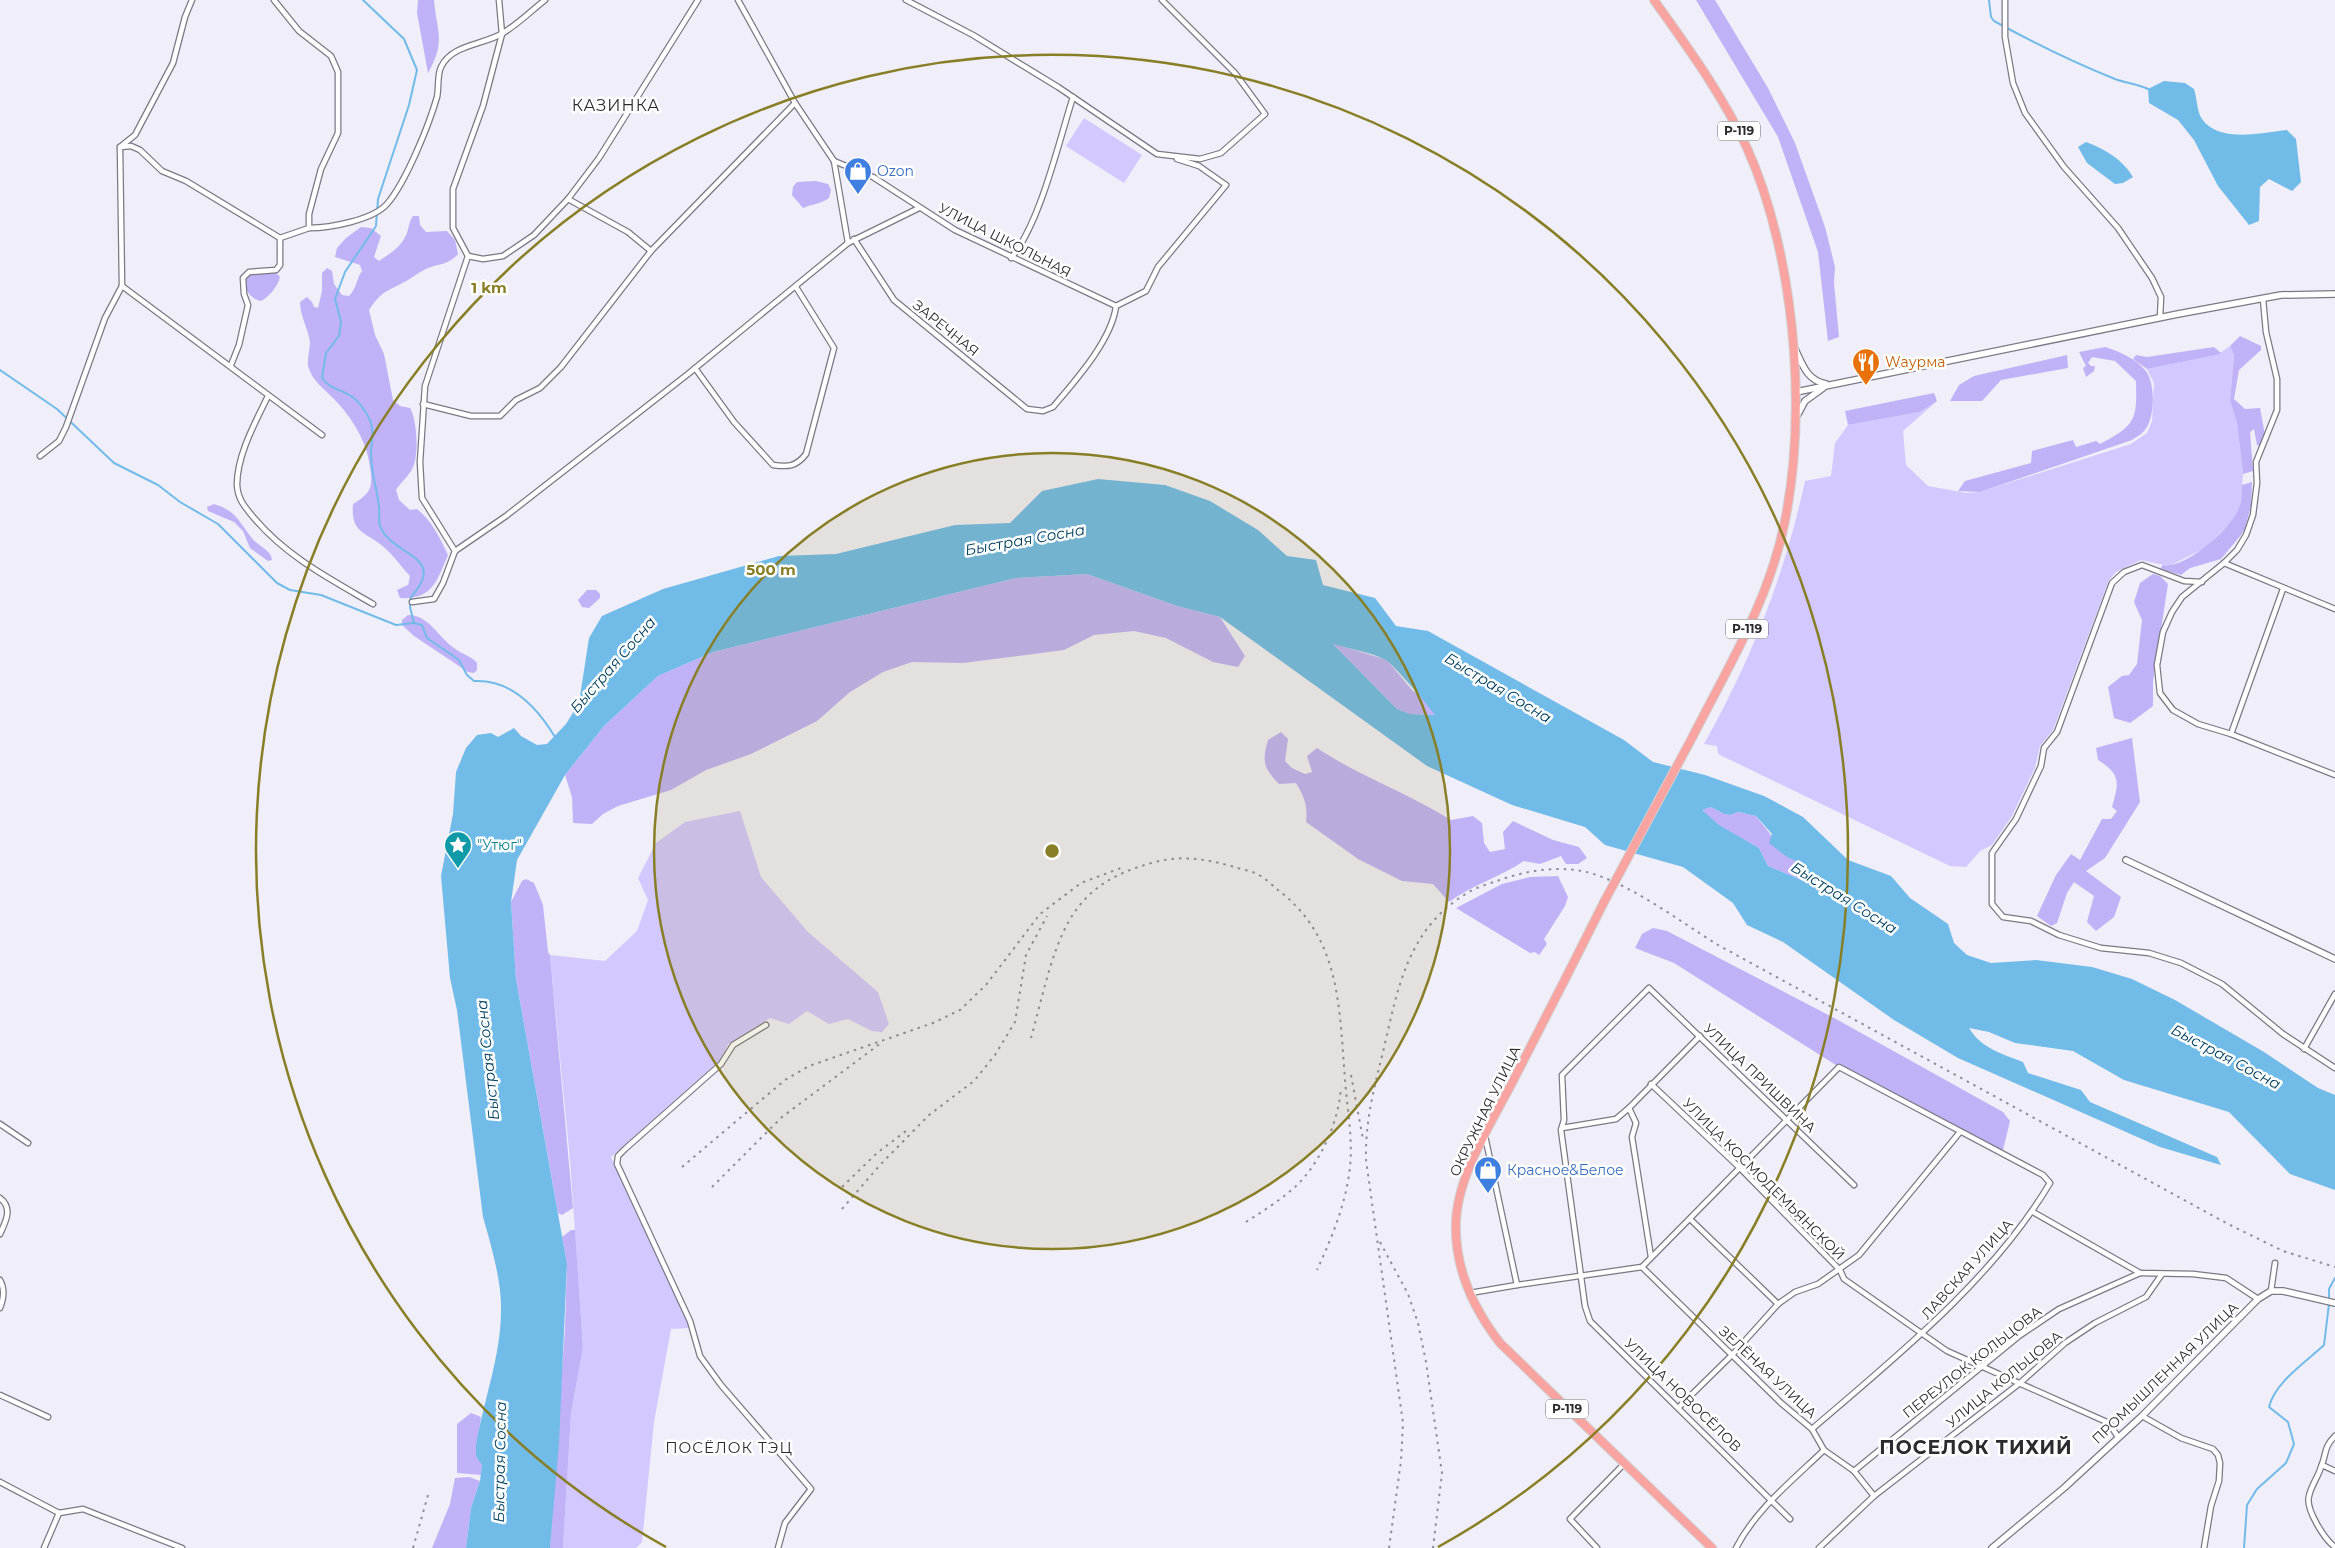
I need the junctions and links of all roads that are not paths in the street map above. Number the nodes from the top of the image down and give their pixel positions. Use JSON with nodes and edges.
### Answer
{"nodes":[{"id":1,"x":192,"y":0,"type":"edge"},
{"id":2,"x":274,"y":0,"type":"edge"},
{"id":3,"x":499,"y":0,"type":"edge"},
{"id":4,"x":545,"y":0,"type":"edge"},
{"id":5,"x":698,"y":0,"type":"edge"},
{"id":6,"x":738,"y":0,"type":"edge"},
{"id":7,"x":906,"y":0,"type":"edge"},
{"id":8,"x":1162,"y":0,"type":"edge"},
{"id":9,"x":1654,"y":0,"type":"edge"},
{"id":10,"x":2005,"y":0,"type":"edge"},
{"id":11,"x":502,"y":34,"type":"junction"},
{"id":12,"x":1073,"y":97,"type":"junction"},
{"id":13,"x":795,"y":103,"type":"junction"},
{"id":14,"x":120,"y":147,"type":"junction"},
{"id":15,"x":1166,"y":155,"type":"junction"},
{"id":16,"x":834,"y":161,"type":"junction"},
{"id":17,"x":568,"y":199,"type":"junction"},
{"id":18,"x":919,"y":208,"type":"junction"},
{"id":19,"x":309,"y":228,"type":"junction"},
{"id":20,"x":280,"y":238,"type":"junction"},
{"id":21,"x":854,"y":239,"type":"junction"},
{"id":22,"x":848,"y":242,"type":"junction"},
{"id":23,"x":651,"y":251,"type":"junction"},
{"id":24,"x":468,"y":256,"type":"junction"},
{"id":25,"x":1012,"y":258,"type":"junction"},
{"id":26,"x":122,"y":286,"type":"junction"},
{"id":27,"x":796,"y":287,"type":"junction"},
{"id":28,"x":2335,"y":294,"type":"edge"},
{"id":29,"x":2263,"y":299,"type":"junction"},
{"id":30,"x":1116,"y":306,"type":"junction"},
{"id":31,"x":2160,"y":317,"type":"junction"},
{"id":32,"x":1792,"y":342,"type":"junction"},
{"id":33,"x":231,"y":365,"type":"junction"},
{"id":34,"x":695,"y":368,"type":"junction"},
{"id":35,"x":1828,"y":385,"type":"junction"},
{"id":36,"x":1796,"y":392,"type":"junction"},
{"id":37,"x":268,"y":396,"type":"junction"},
{"id":38,"x":424,"y":404,"type":"junction"},
{"id":39,"x":1796,"y":419,"type":"junction"},
{"id":40,"x":322,"y":435,"type":"dead end"},
{"id":41,"x":40,"y":456,"type":"dead end"},
{"id":42,"x":455,"y":551,"type":"junction"},
{"id":43,"x":2224,"y":563,"type":"junction"},
{"id":44,"x":2202,"y":582,"type":"junction"},
{"id":45,"x":2284,"y":589,"type":"junction"},
{"id":46,"x":412,"y":602,"type":"dead end"},
{"id":47,"x":374,"y":604,"type":"dead end"},
{"id":48,"x":2335,"y":609,"type":"edge"},
{"id":49,"x":2231,"y":734,"type":"junction"},
{"id":50,"x":2335,"y":775,"type":"edge"},
{"id":51,"x":2126,"y":860,"type":"dead end"},
{"id":52,"x":2335,"y":959,"type":"edge"},
{"id":53,"x":1649,"y":988,"type":"joint"},
{"id":54,"x":2335,"y":994,"type":"edge"},
{"id":55,"x":766,"y":1025,"type":"dead end"},
{"id":56,"x":1700,"y":1036,"type":"junction"},
{"id":57,"x":2304,"y":1049,"type":"junction"},
{"id":58,"x":2335,"y":1068,"type":"edge"},
{"id":59,"x":1651,"y":1084,"type":"junction"},
{"id":60,"x":1629,"y":1108,"type":"junction"},
{"id":61,"x":1788,"y":1119,"type":"junction"},
{"id":62,"x":0,"y":1124,"type":"edge"},
{"id":63,"x":1562,"y":1128,"type":"junction"},
{"id":64,"x":1960,"y":1132,"type":"junction"},
{"id":65,"x":1485,"y":1136,"type":"junction"},
{"id":66,"x":28,"y":1143,"type":"dead end"},
{"id":67,"x":1740,"y":1168,"type":"junction"},
{"id":68,"x":1854,"y":1185,"type":"dead end"},
{"id":69,"x":0,"y":1198,"type":"edge"},
{"id":70,"x":2033,"y":1212,"type":"junction"},
{"id":71,"x":1690,"y":1218,"type":"junction"},
{"id":72,"x":0,"y":1234,"type":"edge"},
{"id":73,"x":1651,"y":1257,"type":"junction"},
{"id":74,"x":2275,"y":1263,"type":"dead end"},
{"id":75,"x":1642,"y":1267,"type":"junction"},
{"id":76,"x":1840,"y":1270,"type":"junction"},
{"id":77,"x":2140,"y":1273,"type":"junction"},
{"id":78,"x":2162,"y":1274,"type":"junction"},
{"id":79,"x":1582,"y":1276,"type":"junction"},
{"id":80,"x":0,"y":1280,"type":"edge"},
{"id":81,"x":1517,"y":1284,"type":"junction"},
{"id":82,"x":2271,"y":1291,"type":"junction"},
{"id":83,"x":1470,"y":1294,"type":"junction"},
{"id":84,"x":2258,"y":1299,"type":"junction"},
{"id":85,"x":2335,"y":1303,"type":"edge"},
{"id":86,"x":1778,"y":1304,"type":"junction"},
{"id":87,"x":0,"y":1308,"type":"edge"},
{"id":88,"x":1922,"y":1334,"type":"junction"},
{"id":89,"x":1732,"y":1355,"type":"junction"},
{"id":90,"x":1984,"y":1366,"type":"junction"},
{"id":91,"x":2020,"y":1383,"type":"junction"},
{"id":92,"x":0,"y":1395,"type":"edge"},
{"id":93,"x":1679,"y":1407,"type":"junction"},
{"id":94,"x":2142,"y":1416,"type":"junction"},
{"id":95,"x":48,"y":1417,"type":"dead end"},
{"id":96,"x":1812,"y":1429,"type":"junction"},
{"id":97,"x":2335,"y":1436,"type":"edge"},
{"id":98,"x":2118,"y":1437,"type":"junction"},
{"id":99,"x":1824,"y":1450,"type":"junction"},
{"id":100,"x":1624,"y":1464,"type":"junction"},
{"id":101,"x":2322,"y":1465,"type":"junction"},
{"id":102,"x":1854,"y":1471,"type":"junction"},
{"id":103,"x":2335,"y":1471,"type":"edge"},
{"id":104,"x":0,"y":1482,"type":"edge"},
{"id":105,"x":1874,"y":1496,"type":"junction"},
{"id":106,"x":1773,"y":1499,"type":"junction"},
{"id":107,"x":59,"y":1513,"type":"junction"},
{"id":108,"x":1790,"y":1519,"type":"dead end"},
{"id":109,"x":2335,"y":1547,"type":"edge"},
{"id":110,"x":44,"y":1548,"type":"edge"},
{"id":111,"x":182,"y":1548,"type":"edge"},
{"id":112,"x":778,"y":1548,"type":"edge"},
{"id":113,"x":1597,"y":1548,"type":"edge"},
{"id":114,"x":1712,"y":1548,"type":"edge"},
{"id":115,"x":1736,"y":1548,"type":"edge"},
{"id":116,"x":1819,"y":1548,"type":"edge"},
{"id":117,"x":1992,"y":1548,"type":"edge"},
{"id":118,"x":2204,"y":1548,"type":"edge"}],
"edges":[{"from":1,"to":14,"type":"street"},
{"from":2,"to":19,"type":"street"},
{"from":3,"to":11,"type":"street"},
{"from":4,"to":11,"type":"street"},
{"from":5,"to":17,"type":"street"},
{"from":6,"to":13,"type":"street"},
{"from":7,"to":12,"type":"street"},
{"from":8,"to":15,"type":"street"},
{"from":9,"to":32,"type":"highway","number":"Р-119"},
{"from":10,"to":31,"type":"street"},
{"from":11,"to":19,"type":"street"},
{"from":11,"to":24,"type":"street"},
{"from":12,"to":15,"type":"street"},
{"from":12,"to":25,"type":"street"},
{"from":13,"to":16,"type":"street"},
{"from":13,"to":23,"type":"street"},
{"from":14,"to":20,"type":"street"},
{"from":14,"to":26,"type":"street"},
{"from":15,"to":30,"type":"street"},
{"from":16,"to":18,"type":"street","name":"УЛИЦА ШКОЛЬНАЯ"},
{"from":16,"to":22,"type":"street"},
{"from":17,"to":23,"type":"street"},
{"from":17,"to":24,"type":"street"},
{"from":18,"to":21,"type":"street"},
{"from":18,"to":25,"type":"street","name":"УЛИЦА ШКОЛЬНАЯ"},
{"from":19,"to":20,"type":"street"},
{"from":20,"to":33,"type":"street"},
{"from":21,"to":22,"type":"street"},
{"from":21,"to":30,"type":"street","name":"ЗАРЕЧНАЯ"},
{"from":22,"to":27,"type":"street"},
{"from":23,"to":38,"type":"street"},
{"from":24,"to":38,"type":"street"},
{"from":25,"to":30,"type":"street","name":"УЛИЦА ШКОЛЬНАЯ"},
{"from":26,"to":33,"type":"street"},
{"from":26,"to":41,"type":"street"},
{"from":27,"to":34,"type":"street"},
{"from":27,"to":34,"type":"street"},
{"from":28,"to":29,"type":"street"},
{"from":29,"to":31,"type":"street"},
{"from":29,"to":43,"type":"street"},
{"from":31,"to":35,"type":"street"},
{"from":32,"to":35,"type":"street"},
{"from":32,"to":36,"type":"highway","number":"Р-119"},
{"from":33,"to":37,"type":"street"},
{"from":34,"to":42,"type":"street"},
{"from":35,"to":36,"type":"street"},
{"from":35,"to":39,"type":"street"},
{"from":36,"to":39,"type":"highway","number":"Р-119"},
{"from":37,"to":40,"type":"street"},
{"from":37,"to":47,"type":"street"},
{"from":38,"to":42,"type":"street"},
{"from":39,"to":65,"type":"highway","name":"ОКРУЖНАЯ УЛИЦА","number":"Р-119","bridge":true},
{"from":42,"to":46,"type":"street"},
{"from":43,"to":44,"type":"street"},
{"from":43,"to":45,"type":"street"},
{"from":44,"to":49,"type":"street"},
{"from":44,"to":57,"type":"street"},
{"from":45,"to":48,"type":"street"},
{"from":45,"to":49,"type":"street"},
{"from":49,"to":50,"type":"street"},
{"from":51,"to":52,"type":"street"},
{"from":53,"to":56,"type":"street","name":"УЛИЦА ПРИШВИНА"},
{"from":53,"to":63,"type":"street","name":"УЛИЦА НОВОСЁЛОВ"},
{"from":54,"to":57,"type":"street"},
{"from":55,"to":112,"type":"street"},
{"from":56,"to":59,"type":"street"},
{"from":56,"to":61,"type":"street","name":"УЛИЦА ПРИШВИНА"},
{"from":57,"to":58,"type":"street"},
{"from":59,"to":60,"type":"street"},
{"from":59,"to":67,"type":"street","name":"УЛИЦА КОСМОДЕМЬЯНСКОЙ"},
{"from":60,"to":63,"type":"street"},
{"from":60,"to":73,"type":"street"},
{"from":61,"to":64,"type":"street"},
{"from":61,"to":67,"type":"street"},
{"from":61,"to":68,"type":"street","name":"УЛИЦА ПРИШВИНА"},
{"from":62,"to":66,"type":"street"},
{"from":63,"to":79,"type":"street","name":"УЛИЦА НОВОСЁЛОВ"},
{"from":64,"to":70,"type":"street","name":"ЛАВСКАЯ УЛИЦА"},
{"from":64,"to":76,"type":"street"},
{"from":65,"to":81,"type":"street"},
{"from":65,"to":83,"type":"highway","name":"ОКРУЖНАЯ УЛИЦА","number":"Р-119"},
{"from":67,"to":71,"type":"street"},
{"from":67,"to":76,"type":"street","name":"УЛИЦА КОСМОДЕМЬЯНСКОЙ"},
{"from":69,"to":72,"type":"street"},
{"from":70,"to":77,"type":"street"},
{"from":70,"to":88,"type":"street","name":"ЛАВСКАЯ УЛИЦА"},
{"from":71,"to":73,"type":"street"},
{"from":71,"to":86,"type":"street"},
{"from":73,"to":75,"type":"street"},
{"from":74,"to":82,"type":"street"},
{"from":75,"to":79,"type":"street"},
{"from":75,"to":89,"type":"street","name":"ЗЕЛЁНАЯ УЛИЦА"},
{"from":76,"to":86,"type":"street"},
{"from":76,"to":88,"type":"street","name":"УЛИЦА КОСМОДЕМЬЯНСКОЙ"},
{"from":77,"to":78,"type":"street"},
{"from":77,"to":90,"type":"street","name":"ПЕРЕУЛОК КОЛЬЦОВА"},
{"from":78,"to":84,"type":"street"},
{"from":78,"to":91,"type":"street","name":"УЛИЦА КОЛЬЦОВА"},
{"from":79,"to":81,"type":"street"},
{"from":79,"to":93,"type":"street","name":"УЛИЦА НОВОСЁЛОВ"},
{"from":80,"to":87,"type":"street"},
{"from":81,"to":83,"type":"street"},
{"from":82,"to":84,"type":"street","name":"ПРОМЫШЛЕННАЯ УЛИЦА"},
{"from":82,"to":85,"type":"street"},
{"from":83,"to":100,"type":"highway","name":"ОКРУЖНАЯ УЛИЦА","number":"Р-119"},
{"from":84,"to":94,"type":"street","name":"ПРОМЫШЛЕННАЯ УЛИЦА"},
{"from":86,"to":89,"type":"street"},
{"from":88,"to":90,"type":"street","name":"УЛИЦА КОСМОДЕМЬЯНСКОЙ"},
{"from":88,"to":96,"type":"street","name":"ЛАВСКАЯ УЛИЦА"},
{"from":89,"to":93,"type":"street"},
{"from":89,"to":96,"type":"street","name":"ЗЕЛЁНАЯ УЛИЦА"},
{"from":90,"to":91,"type":"street","name":"УЛИЦА КОСМОДЕМЬЯНСКОЙ"},
{"from":90,"to":102,"type":"street","name":"ПЕРЕУЛОК КОЛЬЦОВА"},
{"from":91,"to":98,"type":"street","name":"УЛИЦА КОСМОДЕМЬЯНСКОЙ"},
{"from":91,"to":105,"type":"street","name":"УЛИЦА КОЛЬЦОВА"},
{"from":92,"to":95,"type":"street"},
{"from":93,"to":106,"type":"street","name":"УЛИЦА НОВОСЁЛОВ"},
{"from":94,"to":98,"type":"street","name":"ПРОМЫШЛЕННАЯ УЛИЦА"},
{"from":94,"to":118,"type":"street"},
{"from":96,"to":99,"type":"street","name":"ЗЕЛЁНАЯ УЛИЦА"},
{"from":97,"to":101,"type":"street"},
{"from":98,"to":117,"type":"street","name":"ПРОМЫШЛЕННАЯ УЛИЦА"},
{"from":99,"to":102,"type":"street","name":"ЗЕЛЁНАЯ УЛИЦА"},
{"from":99,"to":106,"type":"street"},
{"from":100,"to":113,"type":"street"},
{"from":100,"to":114,"type":"highway","name":"ОКРУЖНАЯ УЛИЦА","number":"Р-119"},
{"from":101,"to":103,"type":"street"},
{"from":101,"to":109,"type":"street"},
{"from":102,"to":105,"type":"street","name":"ЗЕЛЁНАЯ УЛИЦА"},
{"from":104,"to":107,"type":"street"},
{"from":105,"to":116,"type":"street","name":"УЛИЦА КОЛЬЦОВА"},
{"from":106,"to":108,"type":"street","name":"УЛИЦА НОВОСЁЛОВ"},
{"from":106,"to":115,"type":"street"},
{"from":107,"to":110,"type":"street"},
{"from":107,"to":111,"type":"street"}]}
